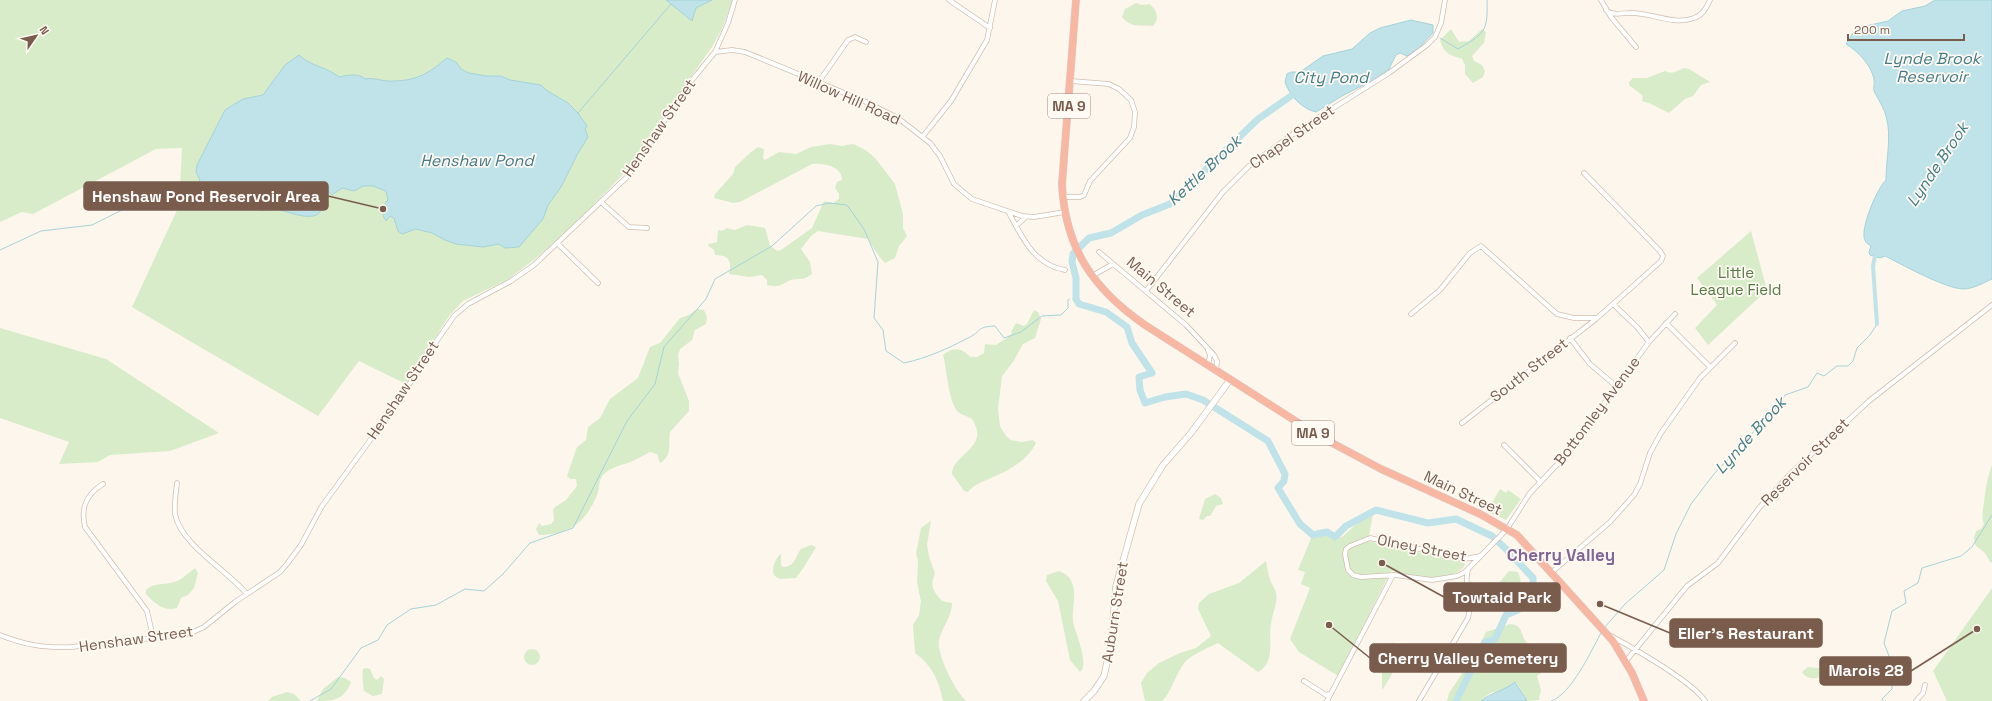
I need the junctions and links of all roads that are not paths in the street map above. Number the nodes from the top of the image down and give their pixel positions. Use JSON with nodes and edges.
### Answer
{"nodes":[{"id":1,"x":735,"y":0,"type":"edge"},
{"id":2,"x":949,"y":0,"type":"edge"},
{"id":3,"x":995,"y":0,"type":"edge"},
{"id":4,"x":1076,"y":0,"type":"edge"},
{"id":5,"x":1445,"y":0,"type":"edge"},
{"id":6,"x":1601,"y":0,"type":"edge"},
{"id":7,"x":1710,"y":0,"type":"edge"},
{"id":8,"x":1606,"y":10,"type":"junction"},
{"id":9,"x":990,"y":28,"type":"junction"},
{"id":10,"x":866,"y":42,"type":"dead end"},
{"id":11,"x":1636,"y":47,"type":"dead end"},
{"id":12,"x":715,"y":52,"type":"junction"},
{"id":13,"x":1071,"y":81,"type":"junction"},
{"id":14,"x":818,"y":83,"type":"junction"},
{"id":15,"x":923,"y":136,"type":"junction"},
{"id":16,"x":1584,"y":173,"type":"dead end"},
{"id":17,"x":1063,"y":197,"type":"junction"},
{"id":18,"x":601,"y":202,"type":"junction"},
{"id":19,"x":1065,"y":212,"type":"junction"},
{"id":20,"x":1009,"y":213,"type":"junction"},
{"id":21,"x":1027,"y":216,"type":"junction"},
{"id":22,"x":1016,"y":226,"type":"junction"},
{"id":23,"x":647,"y":228,"type":"dead end"},
{"id":24,"x":557,"y":243,"type":"junction"},
{"id":25,"x":1099,"y":252,"type":"dead end"},
{"id":26,"x":1113,"y":264,"type":"junction"},
{"id":27,"x":1065,"y":270,"type":"dead end"},
{"id":28,"x":1091,"y":276,"type":"junction"},
{"id":29,"x":598,"y":283,"type":"dead end"},
{"id":30,"x":1146,"y":291,"type":"junction"},
{"id":31,"x":1613,"y":304,"type":"junction"},
{"id":32,"x":1992,"y":305,"type":"edge"},
{"id":33,"x":1411,"y":314,"type":"dead end"},
{"id":34,"x":1675,"y":314,"type":"dead end"},
{"id":35,"x":1597,"y":318,"type":"junction"},
{"id":36,"x":1666,"y":323,"type":"junction"},
{"id":37,"x":1570,"y":338,"type":"junction"},
{"id":38,"x":1649,"y":342,"type":"junction"},
{"id":39,"x":1735,"y":343,"type":"dead end"},
{"id":40,"x":1208,"y":350,"type":"junction"},
{"id":41,"x":1208,"y":366,"type":"junction"},
{"id":42,"x":1710,"y":367,"type":"junction"},
{"id":43,"x":1216,"y":371,"type":"junction"},
{"id":44,"x":1230,"y":380,"type":"junction"},
{"id":45,"x":1616,"y":386,"type":"junction"},
{"id":46,"x":1462,"y":423,"type":"dead end"},
{"id":47,"x":1504,"y":445,"type":"dead end"},
{"id":48,"x":1540,"y":481,"type":"junction"},
{"id":49,"x":177,"y":482,"type":"dead end"},
{"id":50,"x":103,"y":484,"type":"dead end"},
{"id":51,"x":1507,"y":529,"type":"junction"},
{"id":52,"x":1480,"y":556,"type":"junction"},
{"id":53,"x":1469,"y":568,"type":"junction"},
{"id":54,"x":1552,"y":572,"type":"junction"},
{"id":55,"x":1393,"y":576,"type":"junction"},
{"id":56,"x":247,"y":594,"type":"junction"},
{"id":57,"x":1604,"y":631,"type":"junction"},
{"id":58,"x":0,"y":635,"type":"edge"},
{"id":59,"x":153,"y":637,"type":"junction"},
{"id":60,"x":1635,"y":649,"type":"junction"},
{"id":61,"x":1412,"y":654,"type":"dead end"},
{"id":62,"x":1626,"y":661,"type":"junction"},
{"id":63,"x":1438,"y":669,"type":"junction"},
{"id":64,"x":1304,"y":680,"type":"dead end"},
{"id":65,"x":1924,"y":685,"type":"dead end"},
{"id":66,"x":1330,"y":694,"type":"junction"},
{"id":67,"x":1084,"y":701,"type":"edge"},
{"id":68,"x":1327,"y":701,"type":"edge"},
{"id":69,"x":1419,"y":701,"type":"edge"},
{"id":70,"x":1644,"y":701,"type":"edge"},
{"id":71,"x":1705,"y":701,"type":"edge"},
{"id":72,"x":1916,"y":701,"type":"edge"}],
"edges":[{"from":1,"to":12,"type":"street","name":"Henshaw Street"},
{"from":2,"to":9,"type":"street"},
{"from":3,"to":9,"type":"street"},
{"from":4,"to":13,"type":"highway","name":"Main Street","number":"MA 9"},
{"from":5,"to":30,"type":"street","name":"Chapel Street"},
{"from":6,"to":8,"type":"street"},
{"from":7,"to":8,"type":"street"},
{"from":8,"to":11,"type":"street"},
{"from":9,"to":15,"type":"street"},
{"from":10,"to":14,"type":"street"},
{"from":12,"to":14,"type":"street","name":"Willow Hill Road"},
{"from":12,"to":18,"type":"street","name":"Henshaw Street"},
{"from":13,"to":17,"type":"highway","name":"Main Street","number":"MA 9"},
{"from":13,"to":17,"type":"street"},
{"from":14,"to":15,"type":"street","name":"Willow Hill Road"},
{"from":15,"to":20,"type":"street","name":"Willow Hill Road"},
{"from":16,"to":31,"type":"street","name":"South Street"},
{"from":17,"to":19,"type":"highway","name":"Main Street","number":"MA 9"},
{"from":18,"to":23,"type":"street"},
{"from":18,"to":24,"type":"street","name":"Henshaw Street"},
{"from":19,"to":21,"type":"street","name":"Willow Hill Road"},
{"from":19,"to":28,"type":"highway","name":"Main Street","number":"MA 9"},
{"from":20,"to":21,"type":"street","name":"Willow Hill Road"},
{"from":20,"to":22,"type":"street"},
{"from":21,"to":22,"type":"street"},
{"from":22,"to":27,"type":"street"},
{"from":24,"to":29,"type":"street"},
{"from":24,"to":56,"type":"street","name":"Henshaw Street"},
{"from":25,"to":26,"type":"street"},
{"from":26,"to":28,"type":"street","name":"Main Street"},
{"from":26,"to":30,"type":"street","name":"Main Street"},
{"from":28,"to":41,"type":"highway","name":"Main Street","number":"MA 9"},
{"from":30,"to":40,"type":"street","name":"Main Street"},
{"from":31,"to":35,"type":"street","name":"South Street"},
{"from":31,"to":38,"type":"street"},
{"from":32,"to":60,"type":"street","name":"Reservoir Street"},
{"from":33,"to":35,"type":"street"},
{"from":34,"to":36,"type":"street","name":"Bottomley Avenue"},
{"from":35,"to":37,"type":"street","name":"South Street"},
{"from":36,"to":38,"type":"street","name":"Bottomley Avenue"},
{"from":36,"to":42,"type":"street"},
{"from":37,"to":45,"type":"street"},
{"from":37,"to":46,"type":"street","name":"South Street"},
{"from":38,"to":45,"type":"street","name":"Bottomley Avenue"},
{"from":39,"to":42,"type":"street"},
{"from":40,"to":41,"type":"street"},
{"from":40,"to":43,"type":"street","name":"Main Street"},
{"from":41,"to":43,"type":"highway","name":"Main Street","number":"MA 9"},
{"from":42,"to":54,"type":"street"},
{"from":43,"to":44,"type":"highway","name":"Main Street","number":"MA 9"},
{"from":44,"to":51,"type":"highway","name":"Main Street","number":"MA 9"},
{"from":44,"to":67,"type":"street","name":"Auburn Street"},
{"from":45,"to":48,"type":"street","name":"Bottomley Avenue"},
{"from":47,"to":48,"type":"street"},
{"from":48,"to":51,"type":"street","name":"Bottomley Avenue"},
{"from":49,"to":56,"type":"street"},
{"from":50,"to":59,"type":"street"},
{"from":51,"to":52,"type":"street","name":"Bottomley Avenue"},
{"from":51,"to":54,"type":"highway","name":"Main Street","number":"MA 9"},
{"from":52,"to":53,"type":"street","name":"Bottomley Avenue"},
{"from":52,"to":55,"type":"street","name":"Olney Street"},
{"from":53,"to":55,"type":"street","name":"Olney Street"},
{"from":53,"to":63,"type":"street"},
{"from":54,"to":57,"type":"highway","name":"Main Street","number":"MA 9"},
{"from":55,"to":66,"type":"street"},
{"from":56,"to":59,"type":"street","name":"Henshaw Street"},
{"from":57,"to":60,"type":"street"},
{"from":57,"to":62,"type":"highway","name":"Main Street","number":"MA 9"},
{"from":58,"to":59,"type":"street","name":"Henshaw Street"},
{"from":60,"to":62,"type":"street","name":"Reservoir Street"},
{"from":60,"to":71,"type":"street"},
{"from":61,"to":63,"type":"street"},
{"from":62,"to":70,"type":"highway","name":"Main Street","number":"MA 9"},
{"from":63,"to":69,"type":"street"},
{"from":64,"to":66,"type":"street"},
{"from":65,"to":72,"type":"street"},
{"from":66,"to":68,"type":"street"}]}
